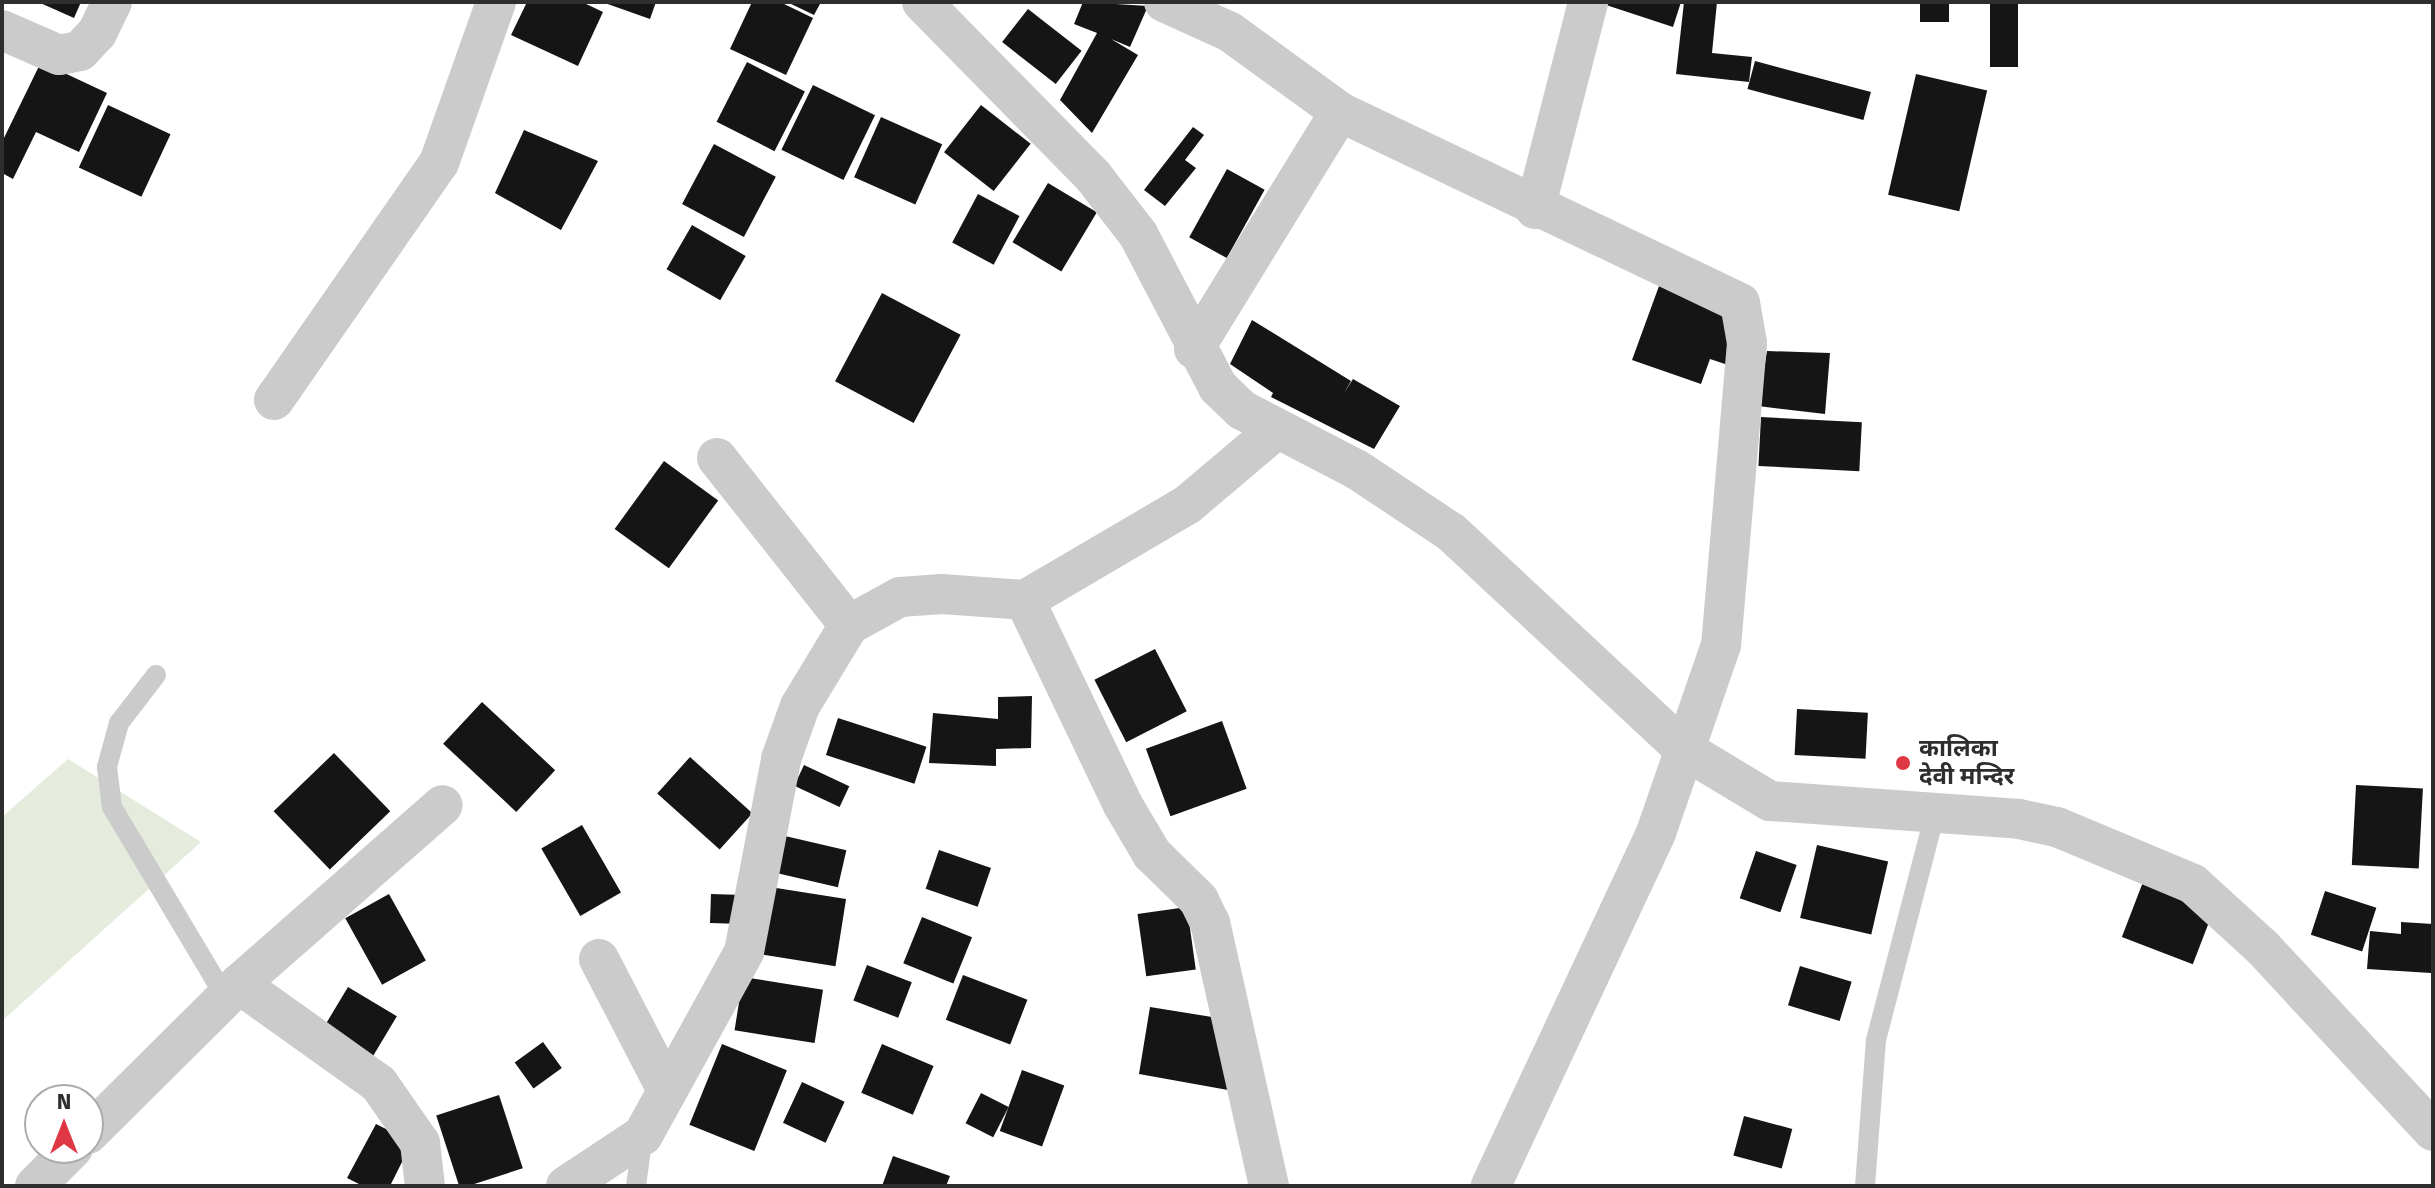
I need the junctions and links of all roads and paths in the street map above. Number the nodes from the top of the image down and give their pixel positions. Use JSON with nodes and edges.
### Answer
{"nodes":[{"id":1,"x":112,"y":2,"type":"edge"},
{"id":2,"x":496,"y":2,"type":"edge"},
{"id":3,"x":922,"y":2,"type":"edge"},
{"id":4,"x":1164,"y":2,"type":"edge"},
{"id":5,"x":1588,"y":2,"type":"edge"},
{"id":6,"x":2,"y":30,"type":"edge"},
{"id":7,"x":1340,"y":112,"type":"junction"},
{"id":8,"x":1535,"y":209,"type":"junction"},
{"id":9,"x":1194,"y":349,"type":"junction"},
{"id":10,"x":274,"y":400,"type":"dead end"},
{"id":11,"x":1277,"y":429,"type":"junction"},
{"id":12,"x":717,"y":458,"type":"dead end"},
{"id":13,"x":1025,"y":600,"type":"junction"},
{"id":14,"x":849,"y":625,"type":"junction"},
{"id":15,"x":156,"y":675,"type":"dead end"},
{"id":16,"x":1685,"y":750,"type":"junction"},
{"id":17,"x":443,"y":805,"type":"dead end"},
{"id":18,"x":1935,"y":814,"type":"junction"},
{"id":19,"x":599,"y":959,"type":"dead end"},
{"id":20,"x":232,"y":991,"type":"junction"},
{"id":21,"x":666,"y":1088,"type":"junction"},
{"id":22,"x":104,"y":1118,"type":"edge"},
{"id":23,"x":2433,"y":1131,"type":"edge"},
{"id":24,"x":643,"y":1135,"type":"junction"},
{"id":25,"x":57,"y":1164,"type":"edge"},
{"id":26,"x":35,"y":1186,"type":"edge"},
{"id":27,"x":425,"y":1186,"type":"edge"},
{"id":28,"x":566,"y":1186,"type":"edge"},
{"id":29,"x":636,"y":1186,"type":"edge"},
{"id":30,"x":1269,"y":1186,"type":"edge"},
{"id":31,"x":1491,"y":1186,"type":"edge"},
{"id":32,"x":1865,"y":1186,"type":"edge"}],
"edges":[{"from":1,"to":6,"type":"street"},
{"from":2,"to":10,"type":"street"},
{"from":3,"to":9,"type":"street"},
{"from":4,"to":7,"type":"street"},
{"from":5,"to":8,"type":"street"},
{"from":7,"to":8,"type":"street"},
{"from":7,"to":9,"type":"street"},
{"from":8,"to":16,"type":"street"},
{"from":9,"to":11,"type":"street"},
{"from":11,"to":13,"type":"street"},
{"from":11,"to":16,"type":"street"},
{"from":12,"to":14,"type":"street"},
{"from":13,"to":14,"type":"street"},
{"from":13,"to":30,"type":"street"},
{"from":14,"to":21,"type":"street"},
{"from":15,"to":20,"type":"lane"},
{"from":16,"to":18,"type":"street"},
{"from":16,"to":31,"type":"street"},
{"from":17,"to":20,"type":"street"},
{"from":18,"to":23,"type":"street"},
{"from":18,"to":32,"type":"lane"},
{"from":19,"to":21,"type":"street"},
{"from":20,"to":22,"type":"street"},
{"from":20,"to":27,"type":"street"},
{"from":21,"to":24,"type":"street"},
{"from":24,"to":28,"type":"street"},
{"from":24,"to":29,"type":"lane"},
{"from":25,"to":26,"type":"street"}]}
